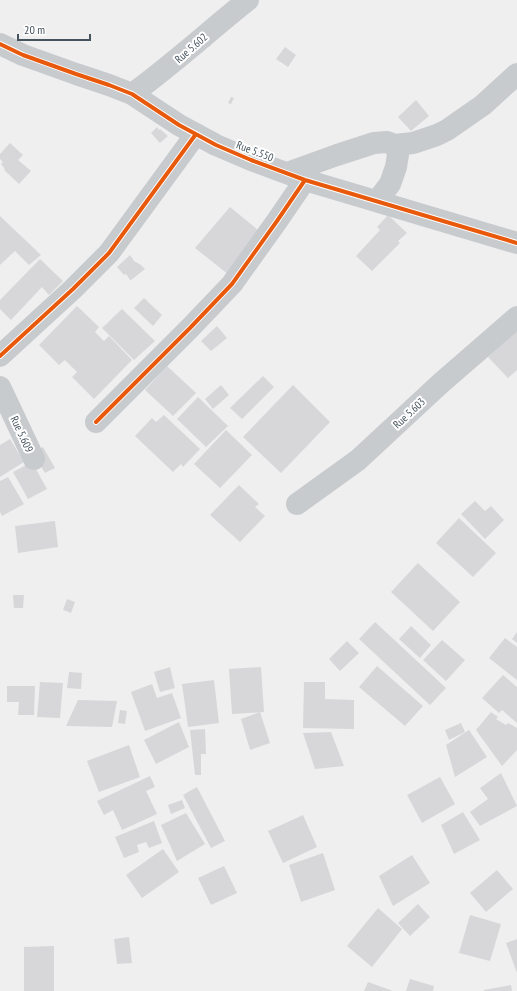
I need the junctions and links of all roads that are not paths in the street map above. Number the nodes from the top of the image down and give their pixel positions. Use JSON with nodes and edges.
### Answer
{"nodes":[{"id":1,"x":248,"y":0,"type":"edge"},
{"id":2,"x":0,"y":44,"type":"edge"},
{"id":3,"x":517,"y":74,"type":"edge"},
{"id":4,"x":132,"y":94,"type":"junction"},
{"id":5,"x":196,"y":134,"type":"junction"},
{"id":6,"x":395,"y":145,"type":"junction"},
{"id":7,"x":296,"y":176,"type":"junction"},
{"id":8,"x":377,"y":201,"type":"junction"},
{"id":9,"x":517,"y":243,"type":"edge"},
{"id":10,"x":517,"y":317,"type":"edge"},
{"id":11,"x":0,"y":356,"type":"edge"},
{"id":12,"x":0,"y":387,"type":"edge"},
{"id":13,"x":96,"y":422,"type":"dead end"},
{"id":14,"x":34,"y":459,"type":"dead end"},
{"id":15,"x":297,"y":504,"type":"dead end"}],
"edges":[{"from":1,"to":4,"type":"street","name":"Rue 5.602"},
{"from":2,"to":4,"type":"street","name":"Rue 5.550"},
{"from":3,"to":6,"type":"street"},
{"from":4,"to":5,"type":"street","name":"Rue 5.550"},
{"from":5,"to":7,"type":"street","name":"Rue 5.550"},
{"from":5,"to":11,"type":"street"},
{"from":6,"to":7,"type":"street"},
{"from":6,"to":8,"type":"street"},
{"from":7,"to":8,"type":"street","name":"Rue 5.550"},
{"from":7,"to":13,"type":"street"},
{"from":8,"to":9,"type":"street","name":"Rue 5.550"},
{"from":10,"to":15,"type":"street","name":"Rue 5.603"},
{"from":12,"to":14,"type":"street","name":"Rue 5.609"}]}
